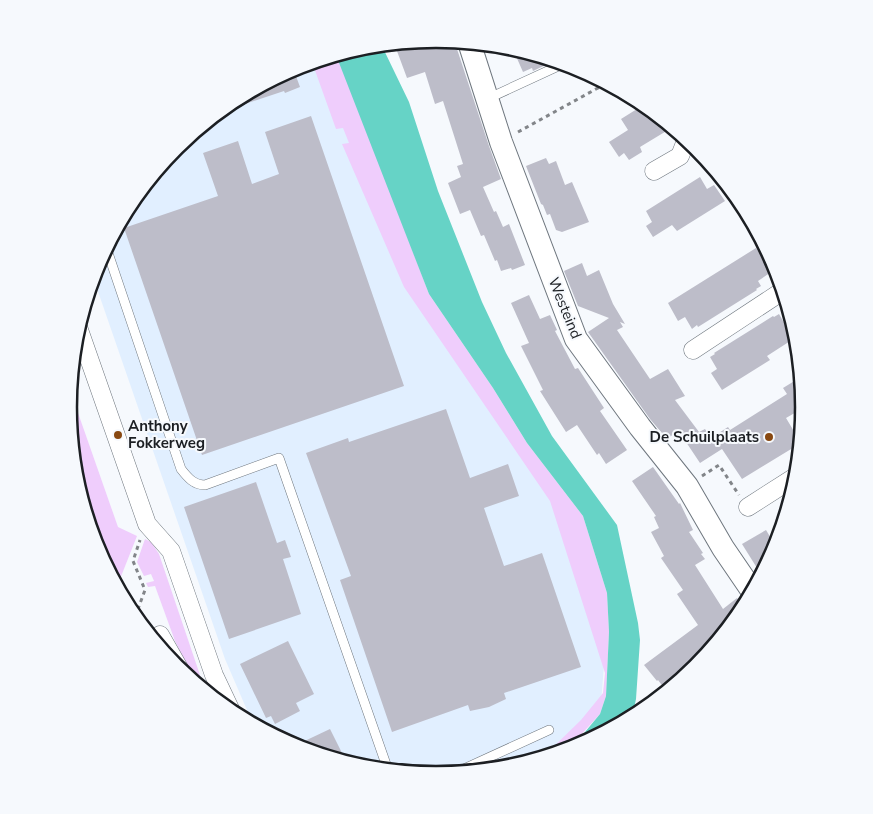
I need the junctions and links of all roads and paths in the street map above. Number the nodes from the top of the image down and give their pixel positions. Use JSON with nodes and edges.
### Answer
{"nodes":[{"id":1,"x":471,"y":49,"type":"edge"},
{"id":2,"x":554,"y":68,"type":"edge"},
{"id":3,"x":600,"y":87,"type":"edge"},
{"id":4,"x":487,"y":99,"type":"junction"},
{"id":5,"x":501,"y":142,"type":"junction"},
{"id":6,"x":684,"y":146,"type":"edge"},
{"id":7,"x":654,"y":171,"type":"dead end"},
{"id":8,"x":110,"y":257,"type":"edge"},
{"id":9,"x":778,"y":294,"type":"edge"},
{"id":10,"x":83,"y":342,"type":"edge"},
{"id":11,"x":693,"y":350,"type":"dead end"},
{"id":12,"x":719,"y":465,"type":"dead end"},
{"id":13,"x":788,"y":482,"type":"edge"},
{"id":14,"x":748,"y":508,"type":"joint"},
{"id":15,"x":138,"y":545,"type":"dead end"},
{"id":16,"x":749,"y":586,"type":"edge"},
{"id":17,"x":138,"y":608,"type":"edge"},
{"id":18,"x":160,"y":635,"type":"dead end"},
{"id":19,"x":163,"y":641,"type":"edge"},
{"id":20,"x":224,"y":697,"type":"edge"},
{"id":21,"x":550,"y":730,"type":"dead end"},
{"id":22,"x":385,"y":762,"type":"edge"},
{"id":23,"x":475,"y":764,"type":"edge"}],
"edges":[{"from":1,"to":4,"type":"street","name":"Westeind"},
{"from":2,"to":4,"type":"lane"},
{"from":3,"to":5,"type":"path"},
{"from":4,"to":5,"type":"street","name":"Westeind"},
{"from":5,"to":16,"type":"street","name":"Westeind"},
{"from":6,"to":7,"type":"street"},
{"from":8,"to":22,"type":"lane"},
{"from":9,"to":11,"type":"street"},
{"from":10,"to":20,"type":"street"},
{"from":12,"to":14,"type":"path"},
{"from":13,"to":14,"type":"street"},
{"from":15,"to":17,"type":"path"},
{"from":18,"to":19,"type":"street"},
{"from":21,"to":23,"type":"lane"}]}
